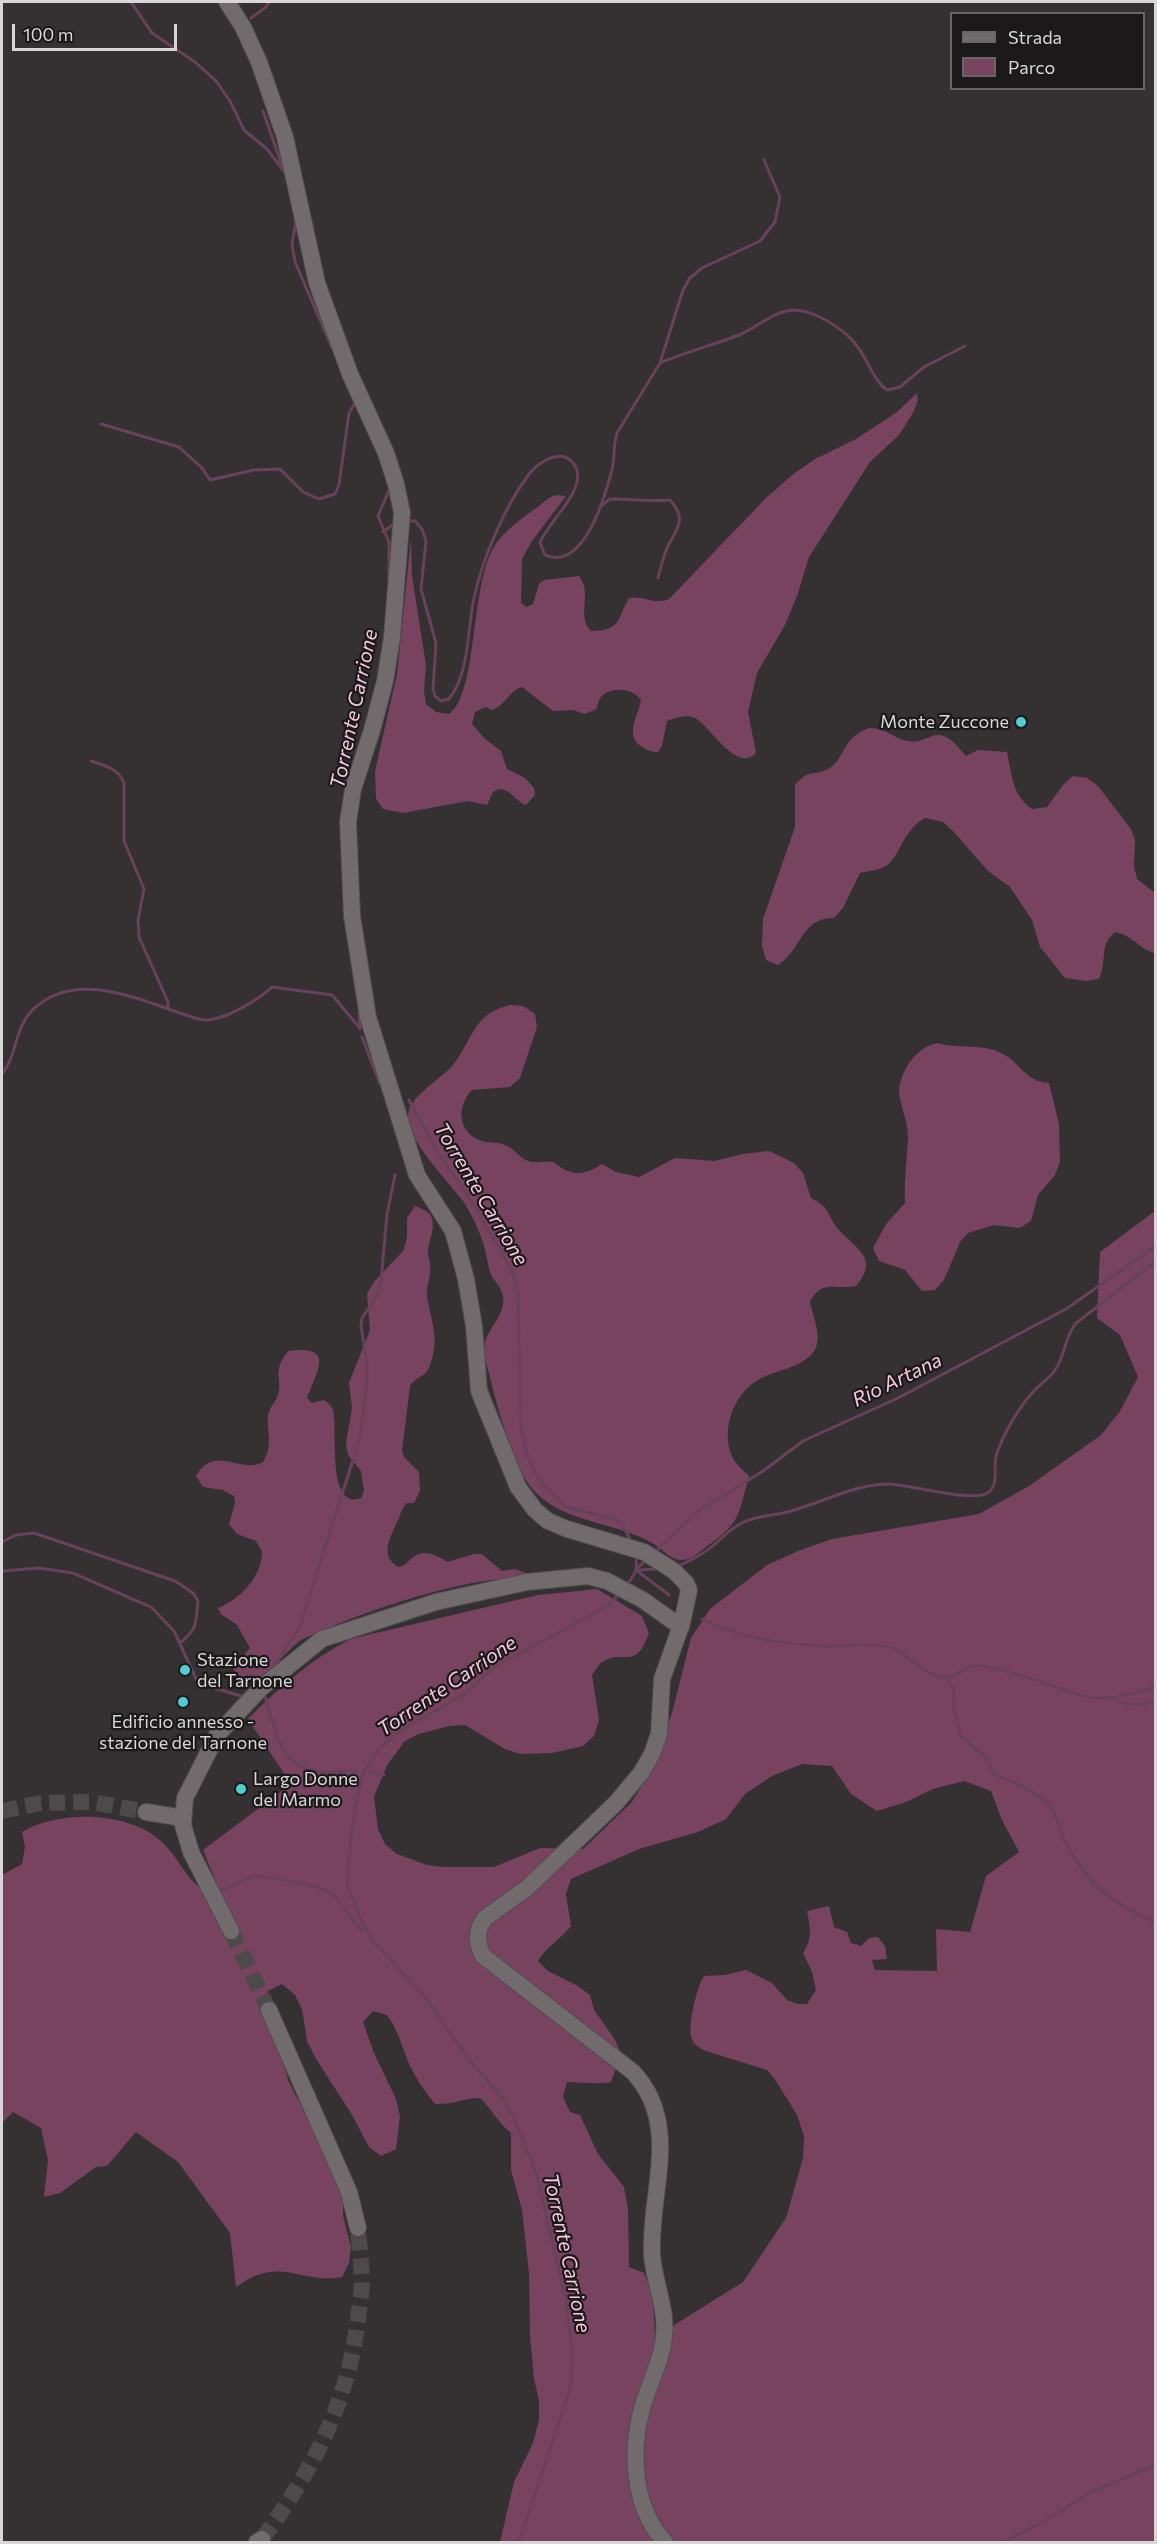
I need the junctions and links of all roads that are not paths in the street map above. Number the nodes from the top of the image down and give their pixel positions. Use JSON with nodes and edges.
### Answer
{"nodes":[{"id":1,"x":227,"y":2,"type":"edge"},
{"id":2,"x":681,"y":1627,"type":"junction"},
{"id":3,"x":146,"y":1812,"type":"tunnel mouth"},
{"id":4,"x":183,"y":1818,"type":"junction"},
{"id":5,"x":231,"y":1931,"type":"tunnel mouth"},
{"id":6,"x":269,"y":2010,"type":"tunnel mouth"},
{"id":7,"x":358,"y":2228,"type":"tunnel mouth"},
{"id":8,"x":665,"y":2542,"type":"edge"}],
"edges":[{"from":1,"to":2,"type":"street"},
{"from":2,"to":4,"type":"street"},
{"from":2,"to":8,"type":"street"},
{"from":3,"to":4,"type":"street"},
{"from":4,"to":5,"type":"street"},
{"from":6,"to":7,"type":"street"}]}
